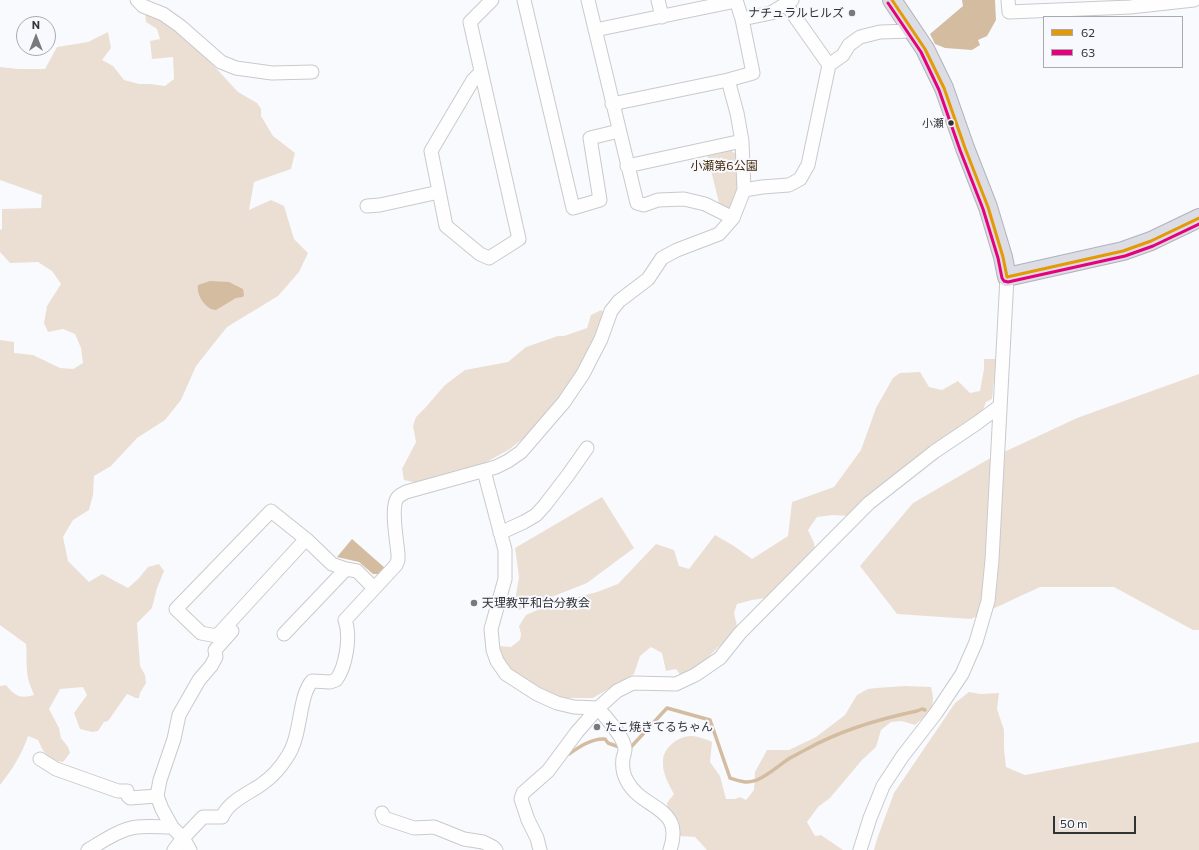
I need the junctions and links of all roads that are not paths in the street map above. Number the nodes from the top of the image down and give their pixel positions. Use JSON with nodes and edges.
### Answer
{"nodes":[{"id":1,"x":137,"y":0,"type":"edge"},
{"id":2,"x":492,"y":0,"type":"edge"},
{"id":3,"x":524,"y":0,"type":"edge"},
{"id":4,"x":588,"y":0,"type":"edge"},
{"id":5,"x":658,"y":0,"type":"edge"},
{"id":6,"x":892,"y":0,"type":"edge"},
{"id":7,"x":1008,"y":0,"type":"edge"},
{"id":8,"x":1194,"y":0,"type":"edge"},
{"id":9,"x":736,"y":1,"type":"edge"},
{"id":10,"x":789,"y":2,"type":"edge"},
{"id":11,"x":662,"y":17,"type":"junction"},
{"id":12,"x":742,"y":20,"type":"junction"},
{"id":13,"x":595,"y":30,"type":"junction"},
{"id":14,"x":912,"y":31,"type":"junction"},
{"id":15,"x":828,"y":65,"type":"junction"},
{"id":16,"x":312,"y":72,"type":"dead end"},
{"id":17,"x":481,"y":72,"type":"junction"},
{"id":18,"x":728,"y":80,"type":"junction"},
{"id":19,"x":612,"y":104,"type":"junction"},
{"id":20,"x":619,"y":131,"type":"junction"},
{"id":21,"x":742,"y":141,"type":"junction"},
{"id":22,"x":627,"y":166,"type":"junction"},
{"id":23,"x":744,"y":190,"type":"junction"},
{"id":24,"x":439,"y":192,"type":"junction"},
{"id":25,"x":367,"y":206,"type":"dead end"},
{"id":26,"x":733,"y":218,"type":"junction"},
{"id":27,"x":1199,"y":218,"type":"edge"},
{"id":28,"x":1007,"y":277,"type":"junction"},
{"id":29,"x":1000,"y":406,"type":"junction"},
{"id":30,"x":587,"y":448,"type":"dead end"},
{"id":31,"x":484,"y":471,"type":"junction"},
{"id":32,"x":500,"y":533,"type":"junction"},
{"id":33,"x":306,"y":540,"type":"junction"},
{"id":34,"x":346,"y":569,"type":"junction"},
{"id":35,"x":374,"y":588,"type":"junction"},
{"id":36,"x":233,"y":618,"type":"junction"},
{"id":37,"x":284,"y":634,"type":"dead end"},
{"id":38,"x":598,"y":708,"type":"junction"},
{"id":39,"x":40,"y":759,"type":"dead end"},
{"id":40,"x":158,"y":796,"type":"junction"},
{"id":41,"x":382,"y":813,"type":"dead end"},
{"id":42,"x":172,"y":827,"type":"junction"},
{"id":43,"x":183,"y":838,"type":"junction"},
{"id":44,"x":88,"y":850,"type":"edge"},
{"id":45,"x":174,"y":850,"type":"edge"},
{"id":46,"x":190,"y":850,"type":"edge"},
{"id":47,"x":496,"y":850,"type":"edge"},
{"id":48,"x":540,"y":850,"type":"edge"},
{"id":49,"x":670,"y":850,"type":"edge"},
{"id":50,"x":860,"y":850,"type":"edge"}],
"edges":[{"from":1,"to":16,"type":"street"},
{"from":2,"to":17,"type":"street"},
{"from":3,"to":20,"type":"street"},
{"from":4,"to":13,"type":"street"},
{"from":5,"to":11,"type":"street"},
{"from":6,"to":14,"type":"highway"},
{"from":7,"to":8,"type":"street"},
{"from":9,"to":11,"type":"street"},
{"from":9,"to":12,"type":"street"},
{"from":10,"to":12,"type":"street"},
{"from":10,"to":15,"type":"street"},
{"from":11,"to":13,"type":"street"},
{"from":12,"to":18,"type":"street"},
{"from":13,"to":19,"type":"street"},
{"from":14,"to":15,"type":"street"},
{"from":14,"to":28,"type":"highway"},
{"from":15,"to":23,"type":"street"},
{"from":17,"to":24,"type":"street"},
{"from":17,"to":24,"type":"street"},
{"from":18,"to":19,"type":"street"},
{"from":18,"to":21,"type":"street"},
{"from":19,"to":20,"type":"street"},
{"from":20,"to":22,"type":"street"},
{"from":21,"to":22,"type":"street"},
{"from":21,"to":23,"type":"street"},
{"from":22,"to":26,"type":"street"},
{"from":23,"to":26,"type":"street"},
{"from":24,"to":25,"type":"street"},
{"from":26,"to":31,"type":"street"},
{"from":27,"to":28,"type":"highway"},
{"from":28,"to":29,"type":"street"},
{"from":29,"to":38,"type":"street"},
{"from":29,"to":50,"type":"street"},
{"from":30,"to":32,"type":"street"},
{"from":31,"to":32,"type":"street"},
{"from":31,"to":35,"type":"street"},
{"from":32,"to":38,"type":"street"},
{"from":33,"to":34,"type":"street"},
{"from":33,"to":36,"type":"street"},
{"from":33,"to":36,"type":"street"},
{"from":34,"to":35,"type":"street"},
{"from":34,"to":37,"type":"street"},
{"from":35,"to":43,"type":"street"},
{"from":36,"to":40,"type":"street"},
{"from":38,"to":48,"type":"street"},
{"from":38,"to":49,"type":"street"},
{"from":39,"to":40,"type":"street"},
{"from":40,"to":42,"type":"street"},
{"from":41,"to":47,"type":"street"},
{"from":42,"to":43,"type":"street"},
{"from":42,"to":44,"type":"street"},
{"from":43,"to":45,"type":"street"},
{"from":43,"to":46,"type":"street"}]}
